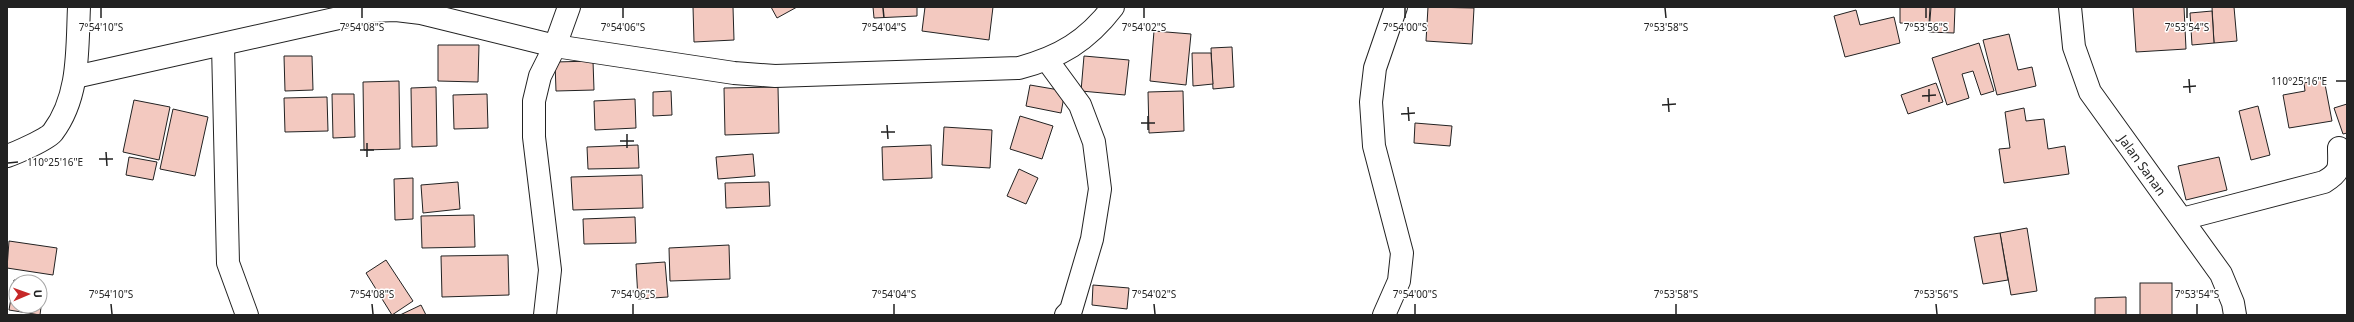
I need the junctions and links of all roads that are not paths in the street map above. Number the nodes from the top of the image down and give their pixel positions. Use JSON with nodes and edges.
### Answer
{"nodes":[{"id":1,"x":79,"y":7,"type":"edge"},
{"id":2,"x":569,"y":7,"type":"edge"},
{"id":3,"x":1113,"y":7,"type":"edge"},
{"id":4,"x":1396,"y":7,"type":"edge"},
{"id":5,"x":2070,"y":7,"type":"edge"},
{"id":6,"x":328,"y":14,"type":"edge"},
{"id":7,"x":223,"y":45,"type":"junction"},
{"id":8,"x":555,"y":46,"type":"junction"},
{"id":9,"x":1046,"y":60,"type":"junction"},
{"id":10,"x":75,"y":77,"type":"junction"},
{"id":11,"x":2339,"y":148,"type":"dead end"},
{"id":12,"x":7,"y":156,"type":"edge"},
{"id":13,"x":2182,"y":219,"type":"junction"},
{"id":14,"x":247,"y":315,"type":"edge"},
{"id":15,"x":545,"y":315,"type":"edge"},
{"id":16,"x":1066,"y":315,"type":"edge"},
{"id":17,"x":1384,"y":315,"type":"edge"},
{"id":18,"x":2235,"y":315,"type":"edge"}],
"edges":[{"from":1,"to":10,"type":"street"},
{"from":2,"to":8,"type":"street"},
{"from":3,"to":9,"type":"street"},
{"from":4,"to":17,"type":"street"},
{"from":5,"to":13,"type":"street","name":"Jalan Sanan"},
{"from":6,"to":7,"type":"street"},
{"from":6,"to":8,"type":"street"},
{"from":7,"to":10,"type":"street"},
{"from":7,"to":14,"type":"street"},
{"from":8,"to":9,"type":"street"},
{"from":8,"to":15,"type":"street"},
{"from":9,"to":16,"type":"street"},
{"from":10,"to":12,"type":"street"},
{"from":11,"to":13,"type":"street"},
{"from":13,"to":18,"type":"street","name":"Jalan Sanan"}]}
